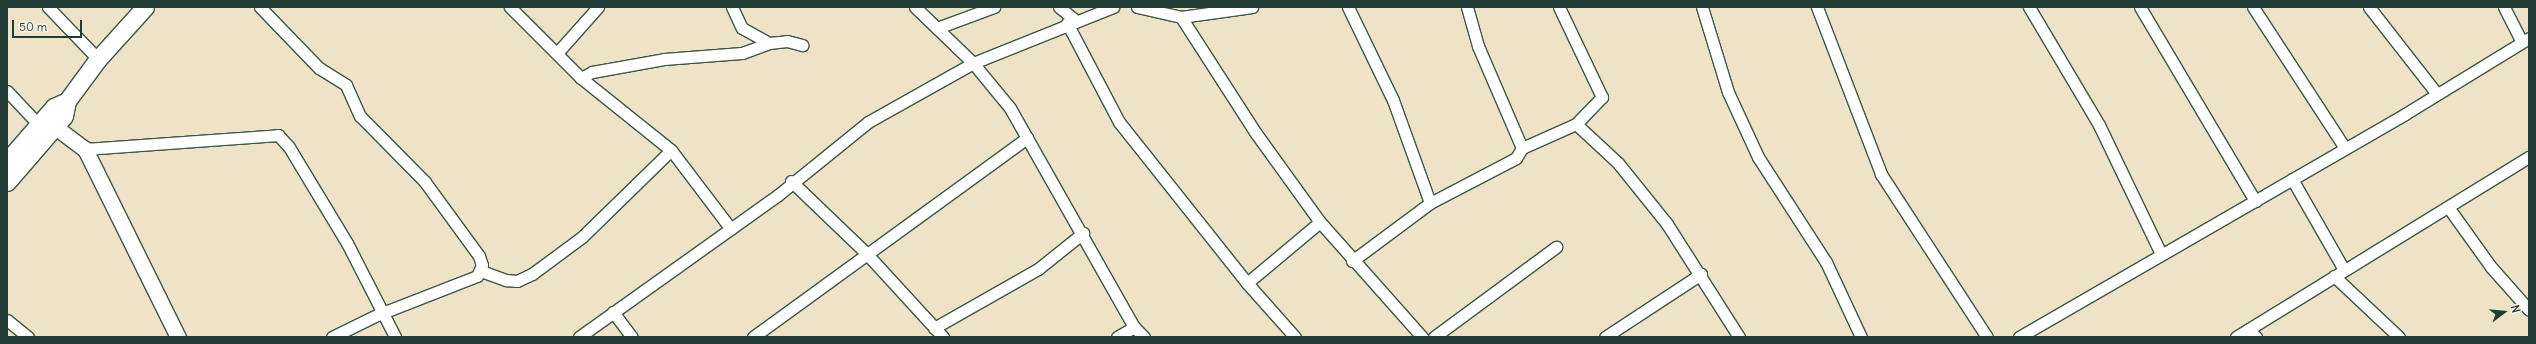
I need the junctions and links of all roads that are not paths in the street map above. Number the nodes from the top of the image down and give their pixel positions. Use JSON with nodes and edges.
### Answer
{"nodes":[{"id":1,"x":48,"y":7,"type":"edge"},
{"id":2,"x":144,"y":7,"type":"edge"},
{"id":3,"x":260,"y":7,"type":"edge"},
{"id":4,"x":510,"y":7,"type":"edge"},
{"id":5,"x":598,"y":7,"type":"edge"},
{"id":6,"x":732,"y":7,"type":"edge"},
{"id":7,"x":915,"y":7,"type":"edge"},
{"id":8,"x":994,"y":7,"type":"edge"},
{"id":9,"x":1059,"y":7,"type":"edge"},
{"id":10,"x":1113,"y":7,"type":"edge"},
{"id":11,"x":1136,"y":7,"type":"edge"},
{"id":12,"x":1252,"y":7,"type":"edge"},
{"id":13,"x":1348,"y":7,"type":"edge"},
{"id":14,"x":1467,"y":7,"type":"edge"},
{"id":15,"x":1559,"y":7,"type":"edge"},
{"id":16,"x":1702,"y":7,"type":"edge"},
{"id":17,"x":1818,"y":7,"type":"edge"},
{"id":18,"x":2029,"y":7,"type":"edge"},
{"id":19,"x":2140,"y":7,"type":"edge"},
{"id":20,"x":2253,"y":7,"type":"edge"},
{"id":21,"x":2369,"y":7,"type":"edge"},
{"id":22,"x":2504,"y":7,"type":"edge"},
{"id":23,"x":1180,"y":17,"type":"junction"},
{"id":24,"x":1071,"y":21,"type":"junction"},
{"id":25,"x":937,"y":28,"type":"junction"},
{"id":26,"x":2526,"y":40,"type":"edge"},
{"id":27,"x":769,"y":43,"type":"junction"},
{"id":28,"x":802,"y":45,"type":"dead end"},
{"id":29,"x":557,"y":53,"type":"junction"},
{"id":30,"x":98,"y":59,"type":"junction"},
{"id":31,"x":973,"y":63,"type":"junction"},
{"id":32,"x":581,"y":78,"type":"junction"},
{"id":33,"x":7,"y":91,"type":"edge"},
{"id":34,"x":2437,"y":94,"type":"junction"},
{"id":35,"x":1576,"y":124,"type":"junction"},
{"id":36,"x":46,"y":125,"type":"junction"},
{"id":37,"x":1027,"y":138,"type":"junction"},
{"id":38,"x":1522,"y":148,"type":"junction"},
{"id":39,"x":2344,"y":148,"type":"junction"},
{"id":40,"x":85,"y":150,"type":"junction"},
{"id":41,"x":671,"y":150,"type":"junction"},
{"id":42,"x":2529,"y":157,"type":"edge"},
{"id":43,"x":7,"y":161,"type":"edge"},
{"id":44,"x":2292,"y":179,"type":"junction"},
{"id":45,"x":7,"y":182,"type":"edge"},
{"id":46,"x":791,"y":182,"type":"junction"},
{"id":47,"x":2255,"y":201,"type":"junction"},
{"id":48,"x":1430,"y":203,"type":"junction"},
{"id":49,"x":2448,"y":207,"type":"junction"},
{"id":50,"x":1320,"y":222,"type":"junction"},
{"id":51,"x":731,"y":229,"type":"junction"},
{"id":52,"x":1084,"y":233,"type":"junction"},
{"id":53,"x":1556,"y":247,"type":"dead end"},
{"id":54,"x":866,"y":253,"type":"junction"},
{"id":55,"x":2161,"y":254,"type":"junction"},
{"id":56,"x":1352,"y":261,"type":"junction"},
{"id":57,"x":2343,"y":268,"type":"junction"},
{"id":58,"x":482,"y":271,"type":"junction"},
{"id":59,"x":1701,"y":274,"type":"junction"},
{"id":60,"x":2334,"y":276,"type":"junction"},
{"id":61,"x":1247,"y":283,"type":"junction"},
{"id":62,"x":2529,"y":310,"type":"edge"},
{"id":63,"x":613,"y":312,"type":"junction"},
{"id":64,"x":383,"y":313,"type":"junction"},
{"id":65,"x":7,"y":320,"type":"edge"},
{"id":66,"x":1134,"y":327,"type":"junction"},
{"id":67,"x":934,"y":328,"type":"junction"},
{"id":68,"x":2252,"y":333,"type":"edge"},
{"id":69,"x":28,"y":337,"type":"edge"},
{"id":70,"x":178,"y":337,"type":"edge"},
{"id":71,"x":332,"y":337,"type":"edge"},
{"id":72,"x":395,"y":337,"type":"edge"},
{"id":73,"x":579,"y":337,"type":"edge"},
{"id":74,"x":632,"y":337,"type":"edge"},
{"id":75,"x":752,"y":337,"type":"edge"},
{"id":76,"x":943,"y":337,"type":"edge"},
{"id":77,"x":1117,"y":337,"type":"edge"},
{"id":78,"x":1144,"y":337,"type":"edge"},
{"id":79,"x":1295,"y":337,"type":"edge"},
{"id":80,"x":1422,"y":337,"type":"edge"},
{"id":81,"x":1434,"y":337,"type":"edge"},
{"id":82,"x":1605,"y":337,"type":"edge"},
{"id":83,"x":1739,"y":337,"type":"edge"},
{"id":84,"x":1861,"y":337,"type":"edge"},
{"id":85,"x":1987,"y":337,"type":"edge"},
{"id":86,"x":2019,"y":337,"type":"edge"},
{"id":87,"x":2236,"y":337,"type":"edge"},
{"id":88,"x":2399,"y":337,"type":"edge"}],
"edges":[{"from":1,"to":30,"type":"street"},
{"from":2,"to":30,"type":"main road"},
{"from":3,"to":58,"type":"street"},
{"from":4,"to":29,"type":"street"},
{"from":5,"to":29,"type":"street"},
{"from":6,"to":27,"type":"street"},
{"from":7,"to":25,"type":"street"},
{"from":8,"to":25,"type":"street"},
{"from":9,"to":24,"type":"street"},
{"from":10,"to":24,"type":"street"},
{"from":11,"to":23,"type":"street"},
{"from":12,"to":23,"type":"street"},
{"from":13,"to":48,"type":"street"},
{"from":14,"to":38,"type":"street"},
{"from":15,"to":35,"type":"street"},
{"from":16,"to":84,"type":"street"},
{"from":17,"to":85,"type":"street"},
{"from":18,"to":55,"type":"street"},
{"from":19,"to":47,"type":"street"},
{"from":20,"to":39,"type":"street"},
{"from":21,"to":34,"type":"street"},
{"from":22,"to":26,"type":"street"},
{"from":23,"to":50,"type":"street"},
{"from":24,"to":31,"type":"street"},
{"from":24,"to":61,"type":"street"},
{"from":25,"to":31,"type":"street"},
{"from":26,"to":34,"type":"street"},
{"from":27,"to":28,"type":"street"},
{"from":27,"to":32,"type":"street"},
{"from":29,"to":32,"type":"street"},
{"from":30,"to":36,"type":"main road"},
{"from":31,"to":37,"type":"street"},
{"from":31,"to":46,"type":"street"},
{"from":32,"to":41,"type":"street"},
{"from":33,"to":36,"type":"street"},
{"from":34,"to":39,"type":"street"},
{"from":35,"to":38,"type":"street"},
{"from":35,"to":59,"type":"street"},
{"from":36,"to":40,"type":"street"},
{"from":36,"to":43,"type":"main road"},
{"from":36,"to":45,"type":"main road"},
{"from":37,"to":52,"type":"street"},
{"from":37,"to":54,"type":"street"},
{"from":38,"to":48,"type":"street"},
{"from":39,"to":44,"type":"street"},
{"from":40,"to":64,"type":"street"},
{"from":40,"to":70,"type":"street"},
{"from":41,"to":51,"type":"street"},
{"from":41,"to":58,"type":"street"},
{"from":42,"to":49,"type":"street"},
{"from":44,"to":47,"type":"street"},
{"from":44,"to":57,"type":"street"},
{"from":46,"to":51,"type":"street"},
{"from":46,"to":54,"type":"street"},
{"from":47,"to":55,"type":"street"},
{"from":48,"to":56,"type":"street"},
{"from":49,"to":57,"type":"street"},
{"from":49,"to":62,"type":"street"},
{"from":50,"to":56,"type":"street"},
{"from":50,"to":61,"type":"street"},
{"from":51,"to":63,"type":"street"},
{"from":52,"to":66,"type":"street"},
{"from":52,"to":67,"type":"street"},
{"from":53,"to":81,"type":"street"},
{"from":54,"to":67,"type":"street"},
{"from":54,"to":75,"type":"street"},
{"from":55,"to":86,"type":"street"},
{"from":56,"to":80,"type":"street"},
{"from":57,"to":60,"type":"street"},
{"from":58,"to":64,"type":"street"},
{"from":59,"to":82,"type":"street"},
{"from":59,"to":83,"type":"street"},
{"from":60,"to":68,"type":"street"},
{"from":60,"to":88,"type":"street"},
{"from":61,"to":79,"type":"street"},
{"from":63,"to":73,"type":"street"},
{"from":63,"to":74,"type":"street"},
{"from":64,"to":71,"type":"street"},
{"from":64,"to":72,"type":"street"},
{"from":65,"to":69,"type":"street"},
{"from":66,"to":77,"type":"street"},
{"from":66,"to":78,"type":"street"},
{"from":67,"to":76,"type":"street"},
{"from":68,"to":87,"type":"street"}]}
